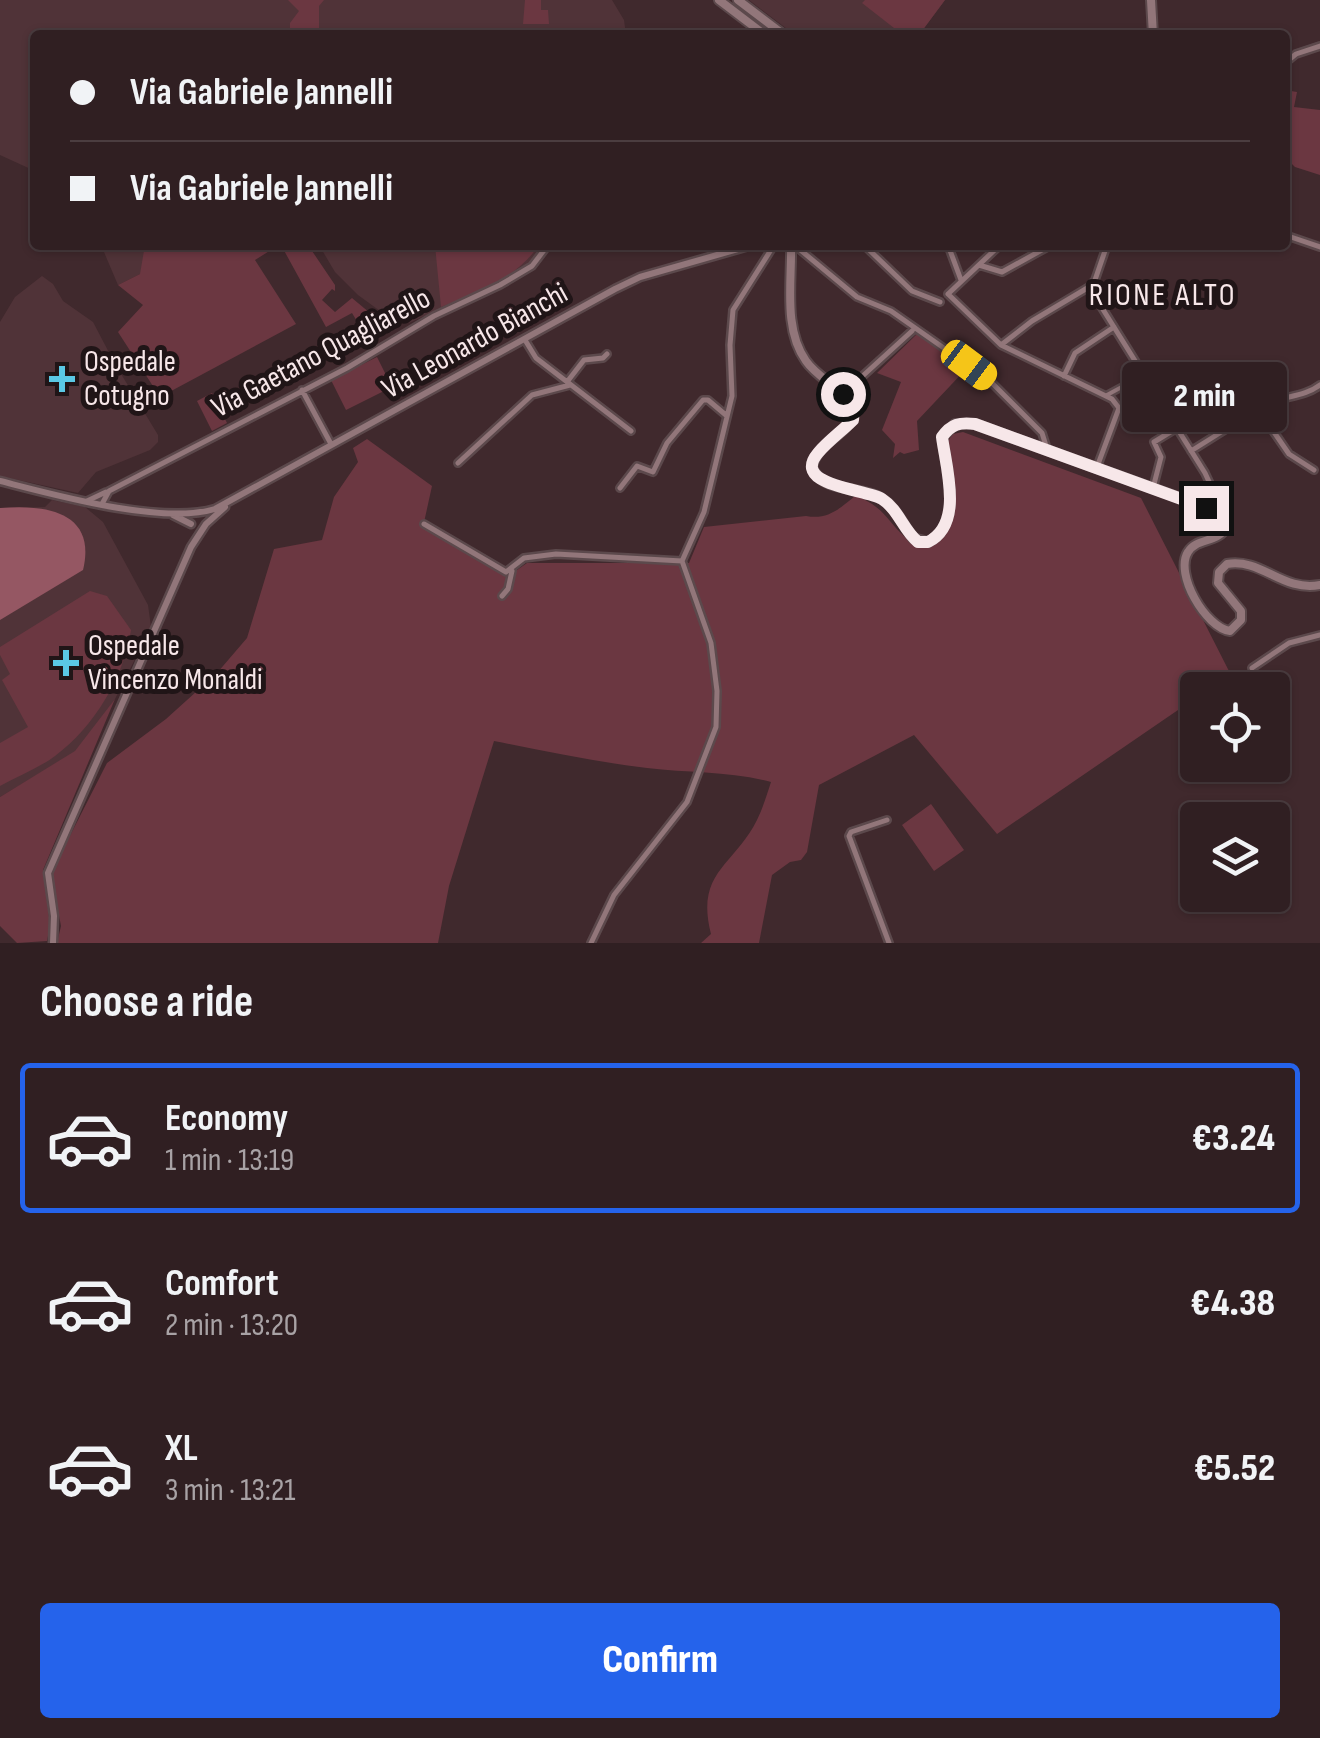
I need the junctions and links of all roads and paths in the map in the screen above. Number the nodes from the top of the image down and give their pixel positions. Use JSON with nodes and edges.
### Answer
{"nodes":[{"id":1,"x":720,"y":0,"type":"edge"},
{"id":2,"x":738,"y":0,"type":"edge"},
{"id":3,"x":1151,"y":0,"type":"edge"},
{"id":4,"x":759,"y":30,"type":"edge"},
{"id":5,"x":777,"y":30,"type":"edge"},
{"id":6,"x":1152,"y":30,"type":"edge"},
{"id":7,"x":1320,"y":46,"type":"edge"},
{"id":8,"x":1290,"y":59,"type":"edge"},
{"id":9,"x":1290,"y":236,"type":"edge"},
{"id":10,"x":1320,"y":246,"type":"edge"},
{"id":11,"x":544,"y":250,"type":"edge"},
{"id":12,"x":734,"y":250,"type":"edge"},
{"id":13,"x":771,"y":250,"type":"edge"},
{"id":14,"x":794,"y":250,"type":"edge"},
{"id":15,"x":798,"y":250,"type":"edge"},
{"id":16,"x":869,"y":250,"type":"edge"},
{"id":17,"x":950,"y":250,"type":"edge"},
{"id":18,"x":995,"y":250,"type":"edge"},
{"id":19,"x":1042,"y":250,"type":"edge"},
{"id":20,"x":1105,"y":250,"type":"edge"},
{"id":21,"x":979,"y":265,"type":"junction"},
{"id":22,"x":961,"y":282,"type":"junction"},
{"id":23,"x":1089,"y":287,"type":"junction"},
{"id":24,"x":948,"y":294,"type":"junction"},
{"id":25,"x":940,"y":302,"type":"junction"},
{"id":26,"x":932,"y":310,"type":"dead end"},
{"id":27,"x":1114,"y":327,"type":"junction"},
{"id":28,"x":912,"y":331,"type":"dead end"},
{"id":29,"x":525,"y":340,"type":"junction"},
{"id":30,"x":1001,"y":345,"type":"junction"},
{"id":31,"x":607,"y":354,"type":"dead end"},
{"id":32,"x":1214,"y":366,"type":"dead end"},
{"id":33,"x":1141,"y":371,"type":"junction"},
{"id":34,"x":1063,"y":377,"type":"junction"},
{"id":35,"x":568,"y":384,"type":"junction"},
{"id":36,"x":1320,"y":385,"type":"edge"},
{"id":37,"x":302,"y":390,"type":"junction"},
{"id":38,"x":843,"y":394,"type":"junction"},
{"id":39,"x":1107,"y":395,"type":"junction"},
{"id":40,"x":1160,"y":401,"type":"junction"},
{"id":41,"x":1258,"y":409,"type":"junction"},
{"id":42,"x":728,"y":416,"type":"junction"},
{"id":43,"x":1177,"y":428,"type":"junction"},
{"id":44,"x":631,"y":431,"type":"dead end"},
{"id":45,"x":332,"y":445,"type":"junction"},
{"id":46,"x":1047,"y":449,"type":"junction"},
{"id":47,"x":1191,"y":451,"type":"junction"},
{"id":48,"x":458,"y":463,"type":"dead end"},
{"id":49,"x":1097,"y":468,"type":"junction"},
{"id":50,"x":1314,"y":470,"type":"dead end"},
{"id":51,"x":0,"y":481,"type":"edge"},
{"id":52,"x":620,"y":488,"type":"dead end"},
{"id":53,"x":1153,"y":488,"type":"junction"},
{"id":54,"x":108,"y":491,"type":"junction"},
{"id":55,"x":87,"y":501,"type":"junction"},
{"id":56,"x":230,"y":503,"type":"junction"},
{"id":57,"x":102,"y":504,"type":"junction"},
{"id":58,"x":167,"y":512,"type":"junction"},
{"id":59,"x":198,"y":514,"type":"junction"},
{"id":60,"x":1224,"y":514,"type":"junction"},
{"id":61,"x":424,"y":524,"type":"dead end"},
{"id":62,"x":191,"y":525,"type":"junction"},
{"id":63,"x":205,"y":526,"type":"junction"},
{"id":64,"x":191,"y":547,"type":"junction"},
{"id":65,"x":682,"y":561,"type":"junction"},
{"id":66,"x":512,"y":568,"type":"junction"},
{"id":67,"x":1320,"y":585,"type":"edge"},
{"id":68,"x":502,"y":596,"type":"dead end"},
{"id":69,"x":1320,"y":635,"type":"edge"},
{"id":70,"x":1252,"y":668,"type":"dead end"},
{"id":71,"x":887,"y":820,"type":"dead end"},
{"id":72,"x":53,"y":943,"type":"edge"},
{"id":73,"x":591,"y":943,"type":"edge"},
{"id":74,"x":889,"y":943,"type":"edge"}],
"edges":[{"from":1,"to":4,"type":"main road"},
{"from":2,"to":5,"type":"main road"},
{"from":3,"to":6,"type":"main road"},
{"from":7,"to":8,"type":"street"},
{"from":9,"to":10,"type":"street"},
{"from":11,"to":37,"type":"street","name":"Via Gaetano Quagliarello"},
{"from":12,"to":29,"type":"street","name":"Via Leonardo Bianchi"},
{"from":13,"to":42,"type":"street"},
{"from":14,"to":38,"type":"main road"},
{"from":15,"to":46,"type":"street"},
{"from":16,"to":25,"type":"street"},
{"from":17,"to":22,"type":"street"},
{"from":18,"to":21,"type":"street"},
{"from":19,"to":21,"type":"street"},
{"from":20,"to":23,"type":"street"},
{"from":21,"to":22,"type":"street"},
{"from":22,"to":24,"type":"street"},
{"from":23,"to":27,"type":"street"},
{"from":23,"to":30,"type":"street"},
{"from":24,"to":25,"type":"street"},
{"from":24,"to":30,"type":"street"},
{"from":25,"to":26,"type":"street"},
{"from":27,"to":33,"type":"street"},
{"from":27,"to":34,"type":"street"},
{"from":28,"to":38,"type":"street"},
{"from":29,"to":35,"type":"street"},
{"from":29,"to":45,"type":"street","name":"Via Leonardo Bianchi"},
{"from":30,"to":34,"type":"street"},
{"from":31,"to":35,"type":"street"},
{"from":32,"to":40,"type":"street"},
{"from":33,"to":39,"type":"street"},
{"from":33,"to":40,"type":"street"},
{"from":34,"to":39,"type":"street"},
{"from":35,"to":44,"type":"street"},
{"from":35,"to":48,"type":"street"},
{"from":36,"to":41,"type":"street"},
{"from":37,"to":45,"type":"street"},
{"from":37,"to":54,"type":"street","name":"Via Gaetano Quagliarello"},
{"from":38,"to":46,"type":"main road"},
{"from":39,"to":49,"type":"street"},
{"from":40,"to":43,"type":"street"},
{"from":41,"to":47,"type":"street"},
{"from":41,"to":50,"type":"street"},
{"from":42,"to":52,"type":"street"},
{"from":42,"to":65,"type":"street"},
{"from":43,"to":47,"type":"street"},
{"from":43,"to":53,"type":"street"},
{"from":45,"to":56,"type":"street","name":"Via Leonardo Bianchi"},
{"from":46,"to":49,"type":"main road"},
{"from":47,"to":60,"type":"street"},
{"from":49,"to":53,"type":"main road"},
{"from":51,"to":55,"type":"street"},
{"from":53,"to":60,"type":"main road"},
{"from":54,"to":55,"type":"street","name":"Via Gaetano Quagliarello"},
{"from":54,"to":57,"type":"street"},
{"from":55,"to":57,"type":"street"},
{"from":56,"to":59,"type":"street","name":"Via Leonardo Bianchi"},
{"from":56,"to":63,"type":"street","name":"Via Leonardo Bianchi"},
{"from":57,"to":58,"type":"street"},
{"from":58,"to":59,"type":"street"},
{"from":58,"to":62,"type":"street"},
{"from":59,"to":62,"type":"street"},
{"from":59,"to":63,"type":"street"},
{"from":60,"to":67,"type":"main road"},
{"from":61,"to":66,"type":"street"},
{"from":62,"to":63,"type":"street"},
{"from":62,"to":64,"type":"street"},
{"from":63,"to":64,"type":"street","name":"Via Leonardo Bianchi"},
{"from":64,"to":72,"type":"street"},
{"from":65,"to":66,"type":"street"},
{"from":65,"to":73,"type":"street"},
{"from":66,"to":68,"type":"street"},
{"from":69,"to":70,"type":"street"},
{"from":71,"to":74,"type":"street"}]}
